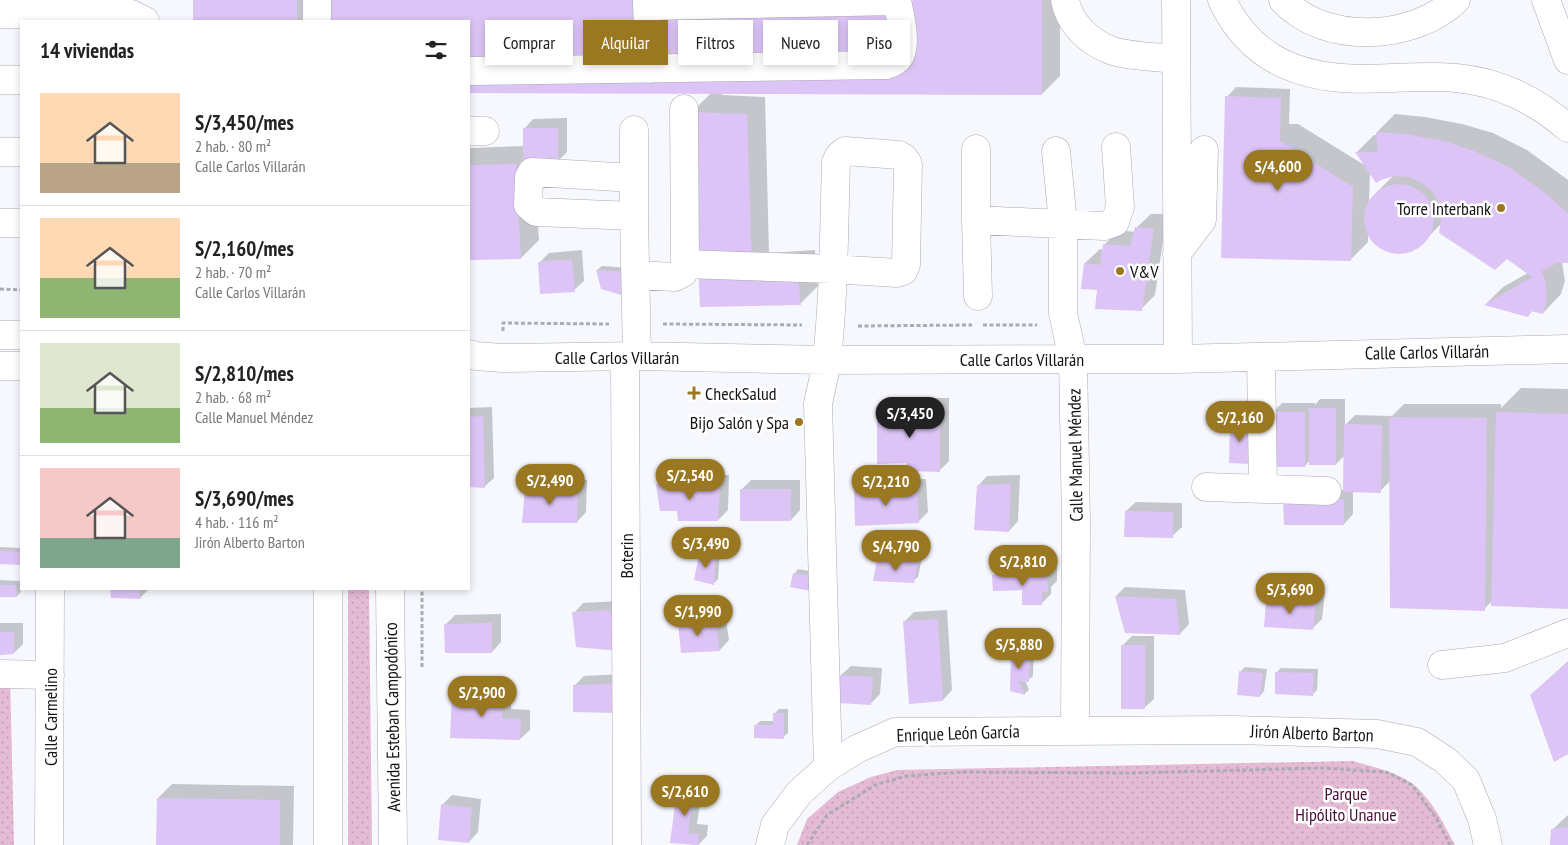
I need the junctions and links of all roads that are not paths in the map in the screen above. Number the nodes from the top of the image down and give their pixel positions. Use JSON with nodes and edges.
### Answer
{"nodes":[{"id":1,"x":317,"y":0,"type":"edge"},
{"id":2,"x":1065,"y":0,"type":"edge"},
{"id":3,"x":1176,"y":0,"type":"edge"},
{"id":4,"x":1222,"y":0,"type":"edge"},
{"id":5,"x":1283,"y":0,"type":"edge"},
{"id":6,"x":1456,"y":0,"type":"edge"},
{"id":7,"x":1546,"y":0,"type":"edge"},
{"id":8,"x":897,"y":1,"type":"edge"},
{"id":9,"x":647,"y":3,"type":"edge"},
{"id":10,"x":0,"y":14,"type":"edge"},
{"id":11,"x":143,"y":20,"type":"edge"},
{"id":12,"x":317,"y":20,"type":"edge"},
{"id":13,"x":1176,"y":59,"type":"junction"},
{"id":14,"x":1568,"y":60,"type":"edge"},
{"id":15,"x":649,"y":70,"type":"junction"},
{"id":16,"x":470,"y":71,"type":"edge"},
{"id":17,"x":0,"y":80,"type":"edge"},
{"id":18,"x":20,"y":80,"type":"edge"},
{"id":19,"x":684,"y":109,"type":"dead end"},
{"id":20,"x":1568,"y":128,"type":"edge"},
{"id":21,"x":634,"y":130,"type":"dead end"},
{"id":22,"x":1116,"y":146,"type":"dead end"},
{"id":23,"x":976,"y":148,"type":"dead end"},
{"id":24,"x":1204,"y":150,"type":"dead end"},
{"id":25,"x":1056,"y":151,"type":"dead end"},
{"id":26,"x":0,"y":152,"type":"edge"},
{"id":27,"x":20,"y":152,"type":"edge"},
{"id":28,"x":634,"y":178,"type":"junction"},
{"id":29,"x":634,"y":216,"type":"junction"},
{"id":30,"x":976,"y":220,"type":"junction"},
{"id":31,"x":0,"y":223,"type":"edge"},
{"id":32,"x":20,"y":223,"type":"edge"},
{"id":33,"x":1063,"y":223,"type":"junction"},
{"id":34,"x":1177,"y":253,"type":"junction"},
{"id":35,"x":685,"y":264,"type":"junction"},
{"id":36,"x":832,"y":268,"type":"junction"},
{"id":37,"x":636,"y":275,"type":"junction"},
{"id":38,"x":978,"y":296,"type":"dead end"},
{"id":39,"x":0,"y":335,"type":"edge"},
{"id":40,"x":20,"y":335,"type":"edge"},
{"id":41,"x":1568,"y":349,"type":"edge"},
{"id":42,"x":479,"y":357,"type":"edge"},
{"id":43,"x":631,"y":357,"type":"junction"},
{"id":44,"x":1261,"y":357,"type":"junction"},
{"id":45,"x":1073,"y":359,"type":"junction"},
{"id":46,"x":1178,"y":359,"type":"junction"},
{"id":47,"x":826,"y":360,"type":"junction"},
{"id":48,"x":0,"y":366,"type":"edge"},
{"id":49,"x":20,"y":366,"type":"edge"},
{"id":50,"x":1206,"y":487,"type":"dead end"},
{"id":51,"x":1262,"y":489,"type":"junction"},
{"id":52,"x":1327,"y":491,"type":"dead end"},
{"id":53,"x":50,"y":590,"type":"edge"},
{"id":54,"x":328,"y":590,"type":"edge"},
{"id":55,"x":390,"y":590,"type":"edge"},
{"id":56,"x":1568,"y":633,"type":"edge"},
{"id":57,"x":1442,"y":665,"type":"dead end"},
{"id":58,"x":0,"y":674,"type":"edge"},
{"id":59,"x":50,"y":675,"type":"junction"},
{"id":60,"x":1075,"y":731,"type":"junction"},
{"id":61,"x":828,"y":767,"type":"junction"},
{"id":62,"x":49,"y":845,"type":"edge"},
{"id":63,"x":328,"y":845,"type":"edge"},
{"id":64,"x":393,"y":845,"type":"edge"},
{"id":65,"x":626,"y":845,"type":"edge"},
{"id":66,"x":770,"y":845,"type":"edge"},
{"id":67,"x":1488,"y":845,"type":"edge"}],
"edges":[{"from":1,"to":12,"type":"main road"},
{"from":2,"to":13,"type":"main road"},
{"from":3,"to":13,"type":"main road"},
{"from":4,"to":20,"type":"main road"},
{"from":5,"to":6,"type":"main road"},
{"from":7,"to":14,"type":"main road"},
{"from":8,"to":9,"type":"main road"},
{"from":8,"to":15,"type":"main road"},
{"from":9,"to":15,"type":"main road"},
{"from":10,"to":11,"type":"main road"},
{"from":13,"to":34,"type":"main road"},
{"from":15,"to":16,"type":"main road"},
{"from":17,"to":18,"type":"main road"},
{"from":19,"to":35,"type":"main road"},
{"from":21,"to":28,"type":"main road","name":"Boterin"},
{"from":22,"to":33,"type":"main road"},
{"from":23,"to":30,"type":"main road"},
{"from":24,"to":34,"type":"main road"},
{"from":25,"to":33,"type":"main road","name":"Calle Manuel Méndez"},
{"from":26,"to":27,"type":"main road"},
{"from":28,"to":29,"type":"main road","name":"Boterin"},
{"from":28,"to":29,"type":"main road"},
{"from":29,"to":37,"type":"main road","name":"Boterin"},
{"from":30,"to":33,"type":"main road"},
{"from":30,"to":38,"type":"main road"},
{"from":31,"to":32,"type":"main road"},
{"from":33,"to":45,"type":"main road","name":"Calle Manuel Méndez"},
{"from":34,"to":46,"type":"main road"},
{"from":35,"to":36,"type":"main road"},
{"from":35,"to":37,"type":"main road"},
{"from":36,"to":36,"type":"main road"},
{"from":36,"to":47,"type":"main road"},
{"from":37,"to":43,"type":"main road","name":"Boterin"},
{"from":39,"to":40,"type":"main road"},
{"from":41,"to":44,"type":"main road","name":"Calle Carlos Villarán"},
{"from":42,"to":43,"type":"main road","name":"Calle Carlos Villarán"},
{"from":43,"to":47,"type":"main road","name":"Calle Carlos Villarán"},
{"from":43,"to":65,"type":"main road","name":"Boterin"},
{"from":44,"to":46,"type":"main road","name":"Calle Carlos Villarán"},
{"from":44,"to":51,"type":"main road"},
{"from":45,"to":46,"type":"main road","name":"Calle Carlos Villarán"},
{"from":45,"to":47,"type":"main road","name":"Calle Carlos Villarán"},
{"from":45,"to":60,"type":"main road","name":"Calle Manuel Méndez"},
{"from":47,"to":61,"type":"main road"},
{"from":48,"to":49,"type":"main road"},
{"from":50,"to":51,"type":"main road"},
{"from":51,"to":52,"type":"main road"},
{"from":53,"to":59,"type":"main road","name":"Calle Carmelino"},
{"from":54,"to":63,"type":"main road"},
{"from":55,"to":64,"type":"main road","name":"Avenida Esteban Campodónico"},
{"from":56,"to":57,"type":"main road"},
{"from":58,"to":59,"type":"main road"},
{"from":59,"to":62,"type":"main road","name":"Calle Carmelino"},
{"from":60,"to":61,"type":"main road","name":"Enrique León García"},
{"from":60,"to":67,"type":"main road","name":"Jirón Alberto Barton"},
{"from":61,"to":66,"type":"main road","name":"Enrique León García"}]}
